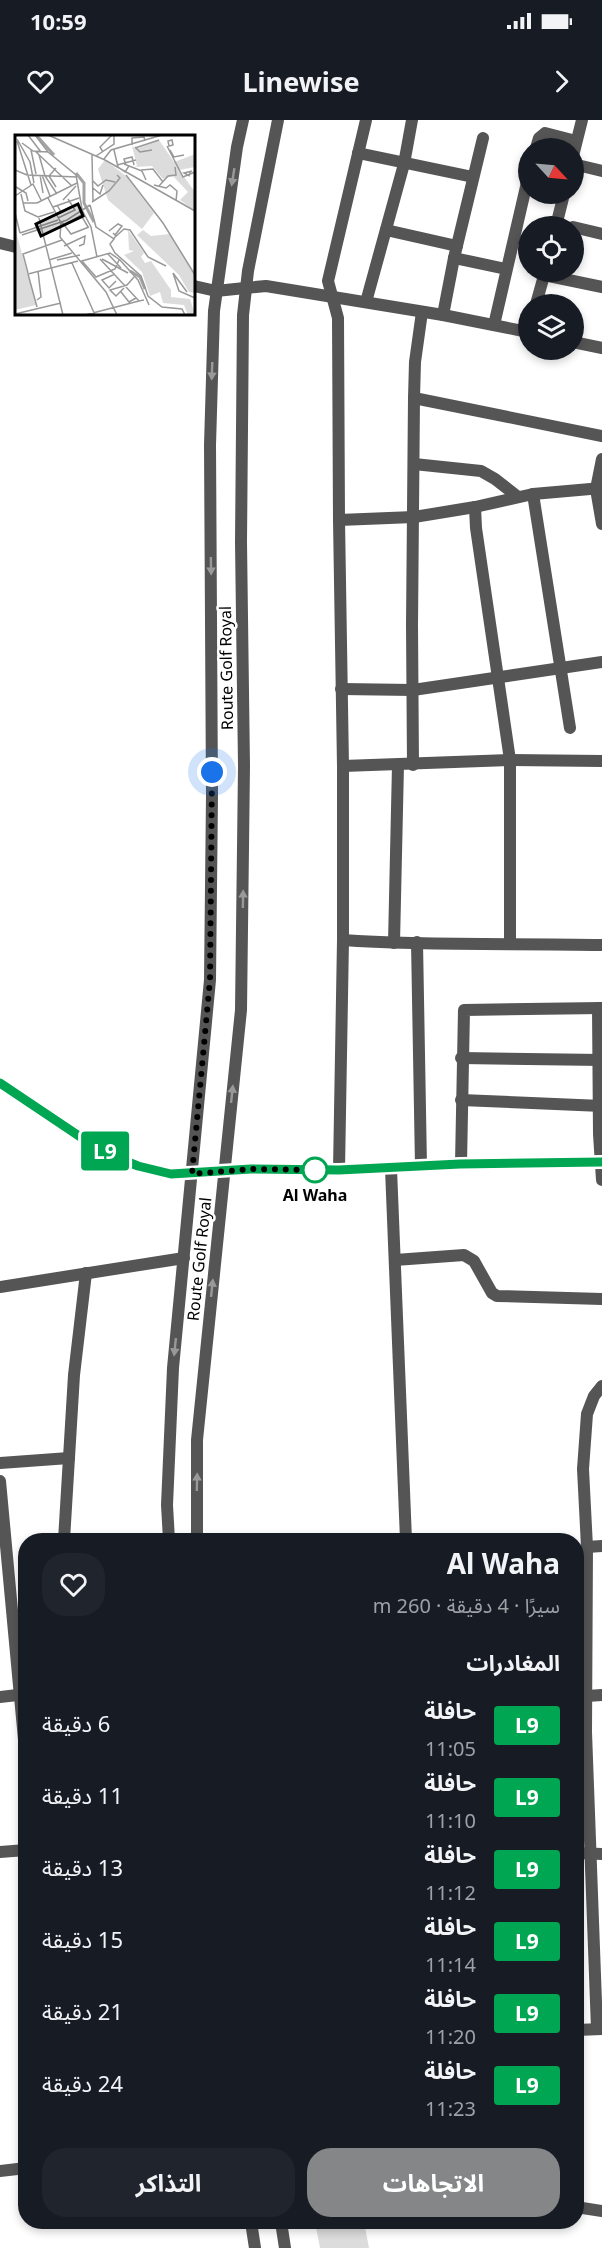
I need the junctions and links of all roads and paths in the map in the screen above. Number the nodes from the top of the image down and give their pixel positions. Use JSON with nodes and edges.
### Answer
{"nodes":[{"id":1,"x":243,"y":120,"type":"edge"},
{"id":2,"x":278,"y":120,"type":"edge"},
{"id":3,"x":366,"y":120,"type":"edge"},
{"id":4,"x":412,"y":120,"type":"edge"},
{"id":5,"x":582,"y":120,"type":"edge"},
{"id":6,"x":483,"y":138,"type":"dead end"},
{"id":7,"x":539,"y":138,"type":"edge"},
{"id":8,"x":564,"y":138,"type":"edge"},
{"id":9,"x":577,"y":138,"type":"edge"},
{"id":10,"x":358,"y":153,"type":"junction"},
{"id":11,"x":404,"y":164,"type":"junction"},
{"id":12,"x":584,"y":167,"type":"edge"},
{"id":13,"x":602,"y":171,"type":"edge"},
{"id":14,"x":473,"y":177,"type":"junction"},
{"id":15,"x":522,"y":204,"type":"edge"},
{"id":16,"x":386,"y":230,"type":"junction"},
{"id":17,"x":584,"y":230,"type":"edge"},
{"id":18,"x":602,"y":234,"type":"edge"},
{"id":19,"x":0,"y":243,"type":"edge"},
{"id":20,"x":15,"y":247,"type":"edge"},
{"id":21,"x":455,"y":252,"type":"junction"},
{"id":22,"x":506,"y":269,"type":"junction"},
{"id":23,"x":581,"y":282,"type":"edge"},
{"id":24,"x":195,"y":286,"type":"edge"},
{"id":25,"x":602,"y":287,"type":"edge"},
{"id":26,"x":245,"y":288,"type":"junction"},
{"id":27,"x":216,"y":291,"type":"junction"},
{"id":28,"x":333,"y":298,"type":"junction"},
{"id":29,"x":366,"y":302,"type":"junction"},
{"id":30,"x":422,"y":312,"type":"junction"},
{"id":31,"x":443,"y":315,"type":"junction"},
{"id":32,"x":494,"y":325,"type":"junction"},
{"id":33,"x":518,"y":330,"type":"edge"},
{"id":34,"x":584,"y":344,"type":"edge"},
{"id":35,"x":602,"y":348,"type":"edge"},
{"id":36,"x":414,"y":398,"type":"junction"},
{"id":37,"x":602,"y":436,"type":"edge"},
{"id":38,"x":602,"y":459,"type":"edge"},
{"id":39,"x":414,"y":464,"type":"junction"},
{"id":40,"x":599,"y":488,"type":"edge"},
{"id":41,"x":533,"y":494,"type":"junction"},
{"id":42,"x":518,"y":497,"type":"junction"},
{"id":43,"x":476,"y":507,"type":"junction"},
{"id":44,"x":414,"y":517,"type":"junction"},
{"id":45,"x":339,"y":520,"type":"junction"},
{"id":46,"x":602,"y":524,"type":"edge"},
{"id":47,"x":602,"y":662,"type":"edge"},
{"id":48,"x":560,"y":668,"type":"junction"},
{"id":49,"x":499,"y":676,"type":"junction"},
{"id":50,"x":341,"y":689,"type":"junction"},
{"id":51,"x":412,"y":690,"type":"junction"},
{"id":52,"x":570,"y":728,"type":"dead end"},
{"id":53,"x":510,"y":760,"type":"junction"},
{"id":54,"x":602,"y":761,"type":"edge"},
{"id":55,"x":398,"y":765,"type":"junction"},
{"id":56,"x":413,"y":765,"type":"junction"},
{"id":57,"x":343,"y":766,"type":"junction"},
{"id":58,"x":343,"y":940,"type":"junction"},
{"id":59,"x":417,"y":942,"type":"junction"},
{"id":60,"x":510,"y":942,"type":"junction"},
{"id":61,"x":394,"y":943,"type":"junction"},
{"id":62,"x":602,"y":945,"type":"edge"},
{"id":63,"x":600,"y":1008,"type":"edge"},
{"id":64,"x":461,"y":1058,"type":"junction"},
{"id":65,"x":601,"y":1060,"type":"edge"},
{"id":66,"x":0,"y":1083,"type":"edge"},
{"id":67,"x":461,"y":1100,"type":"junction"},
{"id":68,"x":601,"y":1106,"type":"edge"},
{"id":69,"x":602,"y":1162,"type":"edge"},
{"id":70,"x":460,"y":1164,"type":"junction"},
{"id":71,"x":421,"y":1166,"type":"junction"},
{"id":72,"x":392,"y":1168,"type":"junction"},
{"id":73,"x":224,"y":1170,"type":"junction"},
{"id":74,"x":339,"y":1170,"type":"junction"},
{"id":75,"x":192,"y":1174,"type":"junction"},
{"id":76,"x":602,"y":1180,"type":"edge"},
{"id":77,"x":184,"y":1258,"type":"junction"},
{"id":78,"x":395,"y":1260,"type":"junction"},
{"id":79,"x":86,"y":1273,"type":"junction"},
{"id":80,"x":0,"y":1287,"type":"edge"},
{"id":81,"x":602,"y":1299,"type":"edge"},
{"id":82,"x":602,"y":1386,"type":"edge"},
{"id":83,"x":69,"y":1458,"type":"junction"},
{"id":84,"x":0,"y":1464,"type":"edge"},
{"id":85,"x":0,"y":1481,"type":"edge"},
{"id":86,"x":64,"y":1533,"type":"edge"},
{"id":87,"x":169,"y":1533,"type":"edge"},
{"id":88,"x":197,"y":1533,"type":"edge"},
{"id":89,"x":406,"y":1533,"type":"edge"},
{"id":90,"x":602,"y":1546,"type":"edge"},
{"id":91,"x":587,"y":1547,"type":"junction"},
{"id":92,"x":584,"y":1579,"type":"edge"},
{"id":93,"x":584,"y":1654,"type":"edge"},
{"id":94,"x":18,"y":1656,"type":"edge"},
{"id":95,"x":18,"y":1695,"type":"edge"},
{"id":96,"x":602,"y":1695,"type":"edge"},
{"id":97,"x":587,"y":1696,"type":"junction"},
{"id":98,"x":0,"y":1697,"type":"edge"},
{"id":99,"x":584,"y":1714,"type":"edge"},
{"id":100,"x":584,"y":1755,"type":"edge"},
{"id":101,"x":18,"y":1851,"type":"edge"},
{"id":102,"x":0,"y":1852,"type":"edge"},
{"id":103,"x":597,"y":1853,"type":"edge"},
{"id":104,"x":599,"y":2029,"type":"edge"},
{"id":105,"x":584,"y":2030,"type":"edge"},
{"id":106,"x":18,"y":2169,"type":"edge"},
{"id":107,"x":0,"y":2171,"type":"edge"},
{"id":108,"x":584,"y":2208,"type":"edge"},
{"id":109,"x":602,"y":2211,"type":"edge"},
{"id":110,"x":252,"y":2229,"type":"edge"},
{"id":111,"x":282,"y":2229,"type":"edge"},
{"id":112,"x":255,"y":2248,"type":"edge"},
{"id":113,"x":285,"y":2248,"type":"edge"}],
"edges":[{"from":1,"to":27,"type":"street","name":"Route Golf Royal","one_way":true},
{"from":2,"to":26,"type":"street","name":"Route Golf Royal"},
{"from":3,"to":10,"type":"street"},
{"from":4,"to":11,"type":"street"},
{"from":5,"to":9,"type":"street"},
{"from":6,"to":14,"type":"street"},
{"from":7,"to":8,"type":"street"},
{"from":10,"to":11,"type":"street"},
{"from":10,"to":28,"type":"street"},
{"from":11,"to":14,"type":"street"},
{"from":11,"to":16,"type":"street"},
{"from":12,"to":13,"type":"street"},
{"from":14,"to":21,"type":"street"},
{"from":15,"to":22,"type":"street"},
{"from":16,"to":21,"type":"street"},
{"from":16,"to":29,"type":"street"},
{"from":17,"to":18,"type":"street"},
{"from":19,"to":20,"type":"street"},
{"from":21,"to":22,"type":"street"},
{"from":21,"to":31,"type":"street"},
{"from":22,"to":32,"type":"street"},
{"from":23,"to":25,"type":"street"},
{"from":24,"to":27,"type":"street"},
{"from":26,"to":27,"type":"street"},
{"from":26,"to":28,"type":"street"},
{"from":73,"to":26,"type":"street","name":"Route Golf Royal","one_way":true},
{"from":27,"to":75,"type":"street","name":"Route Golf Royal","one_way":true},
{"from":28,"to":29,"type":"street"},
{"from":28,"to":45,"type":"street"},
{"from":29,"to":30,"type":"street"},
{"from":30,"to":31,"type":"street"},
{"from":30,"to":36,"type":"street"},
{"from":31,"to":32,"type":"street"},
{"from":32,"to":33,"type":"street"},
{"from":34,"to":35,"type":"street"},
{"from":36,"to":37,"type":"street"},
{"from":36,"to":39,"type":"street"},
{"from":38,"to":40,"type":"street"},
{"from":39,"to":42,"type":"street"},
{"from":39,"to":44,"type":"street"},
{"from":40,"to":41,"type":"street"},
{"from":40,"to":46,"type":"street"},
{"from":41,"to":42,"type":"street"},
{"from":41,"to":48,"type":"street"},
{"from":42,"to":43,"type":"street"},
{"from":43,"to":44,"type":"street"},
{"from":43,"to":49,"type":"street"},
{"from":44,"to":45,"type":"street"},
{"from":44,"to":51,"type":"street"},
{"from":45,"to":50,"type":"street"},
{"from":47,"to":48,"type":"street"},
{"from":48,"to":49,"type":"street"},
{"from":48,"to":52,"type":"street"},
{"from":49,"to":51,"type":"street"},
{"from":49,"to":53,"type":"street"},
{"from":50,"to":51,"type":"street"},
{"from":50,"to":57,"type":"street"},
{"from":51,"to":56,"type":"street"},
{"from":53,"to":54,"type":"street"},
{"from":53,"to":56,"type":"street"},
{"from":53,"to":60,"type":"street"},
{"from":55,"to":56,"type":"street"},
{"from":55,"to":57,"type":"street"},
{"from":55,"to":61,"type":"street"},
{"from":57,"to":58,"type":"street"},
{"from":58,"to":61,"type":"street"},
{"from":58,"to":74,"type":"street"},
{"from":59,"to":60,"type":"street"},
{"from":59,"to":61,"type":"street"},
{"from":59,"to":71,"type":"street"},
{"from":60,"to":62,"type":"street"},
{"from":63,"to":64,"type":"street"},
{"from":63,"to":65,"type":"street"},
{"from":64,"to":65,"type":"street"},
{"from":64,"to":67,"type":"street"},
{"from":65,"to":68,"type":"street"},
{"from":66,"to":75,"type":"street"},
{"from":67,"to":68,"type":"street"},
{"from":67,"to":70,"type":"street"},
{"from":68,"to":69,"type":"street"},
{"from":69,"to":70,"type":"street"},
{"from":69,"to":76,"type":"street"},
{"from":70,"to":71,"type":"street"},
{"from":71,"to":72,"type":"street"},
{"from":72,"to":74,"type":"street"},
{"from":72,"to":78,"type":"street"},
{"from":73,"to":74,"type":"street"},
{"from":73,"to":75,"type":"street"},
{"from":88,"to":73,"type":"street","name":"Route Golf Royal","one_way":true},
{"from":75,"to":77,"type":"street","name":"Route Golf Royal"},
{"from":77,"to":79,"type":"street"},
{"from":77,"to":87,"type":"street","name":"Route Golf Royal","one_way":true},
{"from":78,"to":81,"type":"street"},
{"from":78,"to":89,"type":"street"},
{"from":79,"to":80,"type":"street"},
{"from":79,"to":83,"type":"street"},
{"from":82,"to":91,"type":"street"},
{"from":83,"to":84,"type":"street"},
{"from":83,"to":86,"type":"street"},
{"from":85,"to":94,"type":"street"},
{"from":90,"to":91,"type":"street"},
{"from":91,"to":92,"type":"street"},
{"from":93,"to":97,"type":"street"},
{"from":95,"to":98,"type":"street"},
{"from":96,"to":97,"type":"street"},
{"from":97,"to":99,"type":"street"},
{"from":100,"to":103,"type":"street"},
{"from":101,"to":102,"type":"street"},
{"from":103,"to":104,"type":"street"},
{"from":104,"to":105,"type":"street"},
{"from":106,"to":107,"type":"street"},
{"from":108,"to":109,"type":"street"},
{"from":110,"to":112,"type":"street"},
{"from":111,"to":113,"type":"street"}]}
